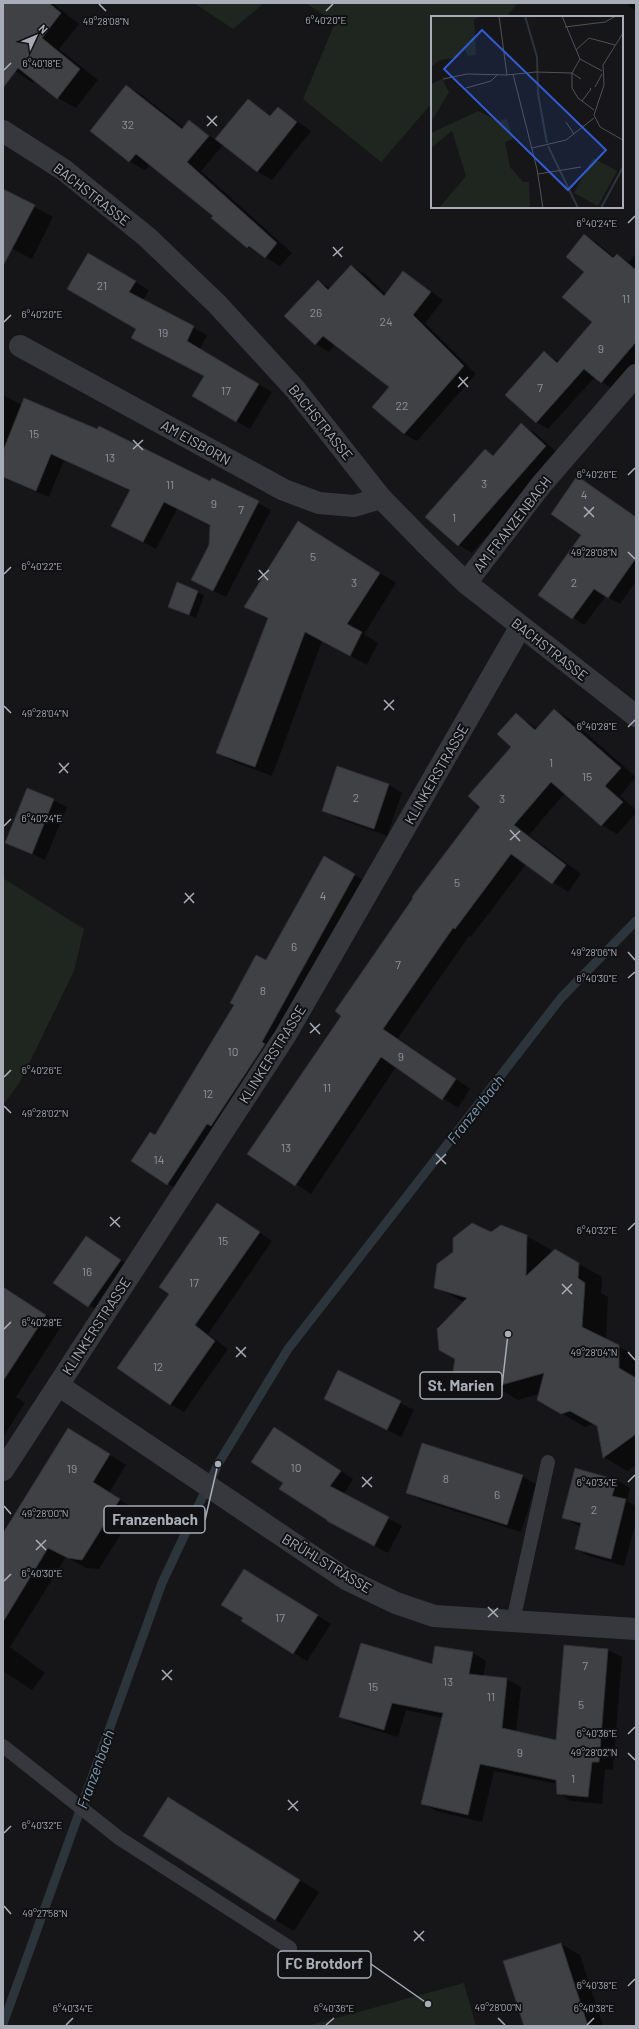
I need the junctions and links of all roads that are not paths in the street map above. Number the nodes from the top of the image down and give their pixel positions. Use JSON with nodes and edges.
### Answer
{"nodes":[{"id":1,"x":3,"y":131,"type":"edge"},
{"id":2,"x":20,"y":346,"type":"dead end"},
{"id":3,"x":636,"y":375,"type":"edge"},
{"id":4,"x":380,"y":498,"type":"junction"},
{"id":5,"x":466,"y":583,"type":"junction"},
{"id":6,"x":521,"y":626,"type":"junction"},
{"id":7,"x":636,"y":716,"type":"edge"},
{"id":8,"x":58,"y":1385,"type":"junction"},
{"id":9,"x":548,"y":1462,"type":"dead end"},
{"id":10,"x":3,"y":1470,"type":"edge"},
{"id":11,"x":513,"y":1621,"type":"junction"},
{"id":12,"x":636,"y":1629,"type":"edge"},
{"id":13,"x":3,"y":1746,"type":"edge"},
{"id":14,"x":290,"y":1948,"type":"dead end"}],
"edges":[{"from":1,"to":4,"type":"street","name":"BACHSTRASSE"},
{"from":2,"to":4,"type":"street","name":"AM EISBORN"},
{"from":3,"to":5,"type":"street","name":"AM FRANZENBACH"},
{"from":4,"to":5,"type":"street","name":"BACHSTRASSE"},
{"from":5,"to":6,"type":"street","name":"BACHSTRASSE"},
{"from":6,"to":7,"type":"street","name":"BACHSTRASSE"},
{"from":6,"to":8,"type":"street","name":"KLINKERSTRASSE"},
{"from":8,"to":10,"type":"street","name":"KLINKERSTRASSE"},
{"from":8,"to":11,"type":"street","name":"BRÜHLSTRASSE"},
{"from":9,"to":11,"type":"lane"},
{"from":11,"to":12,"type":"street","name":"BRÜHLSTRASSE"},
{"from":13,"to":14,"type":"lane"}]}
